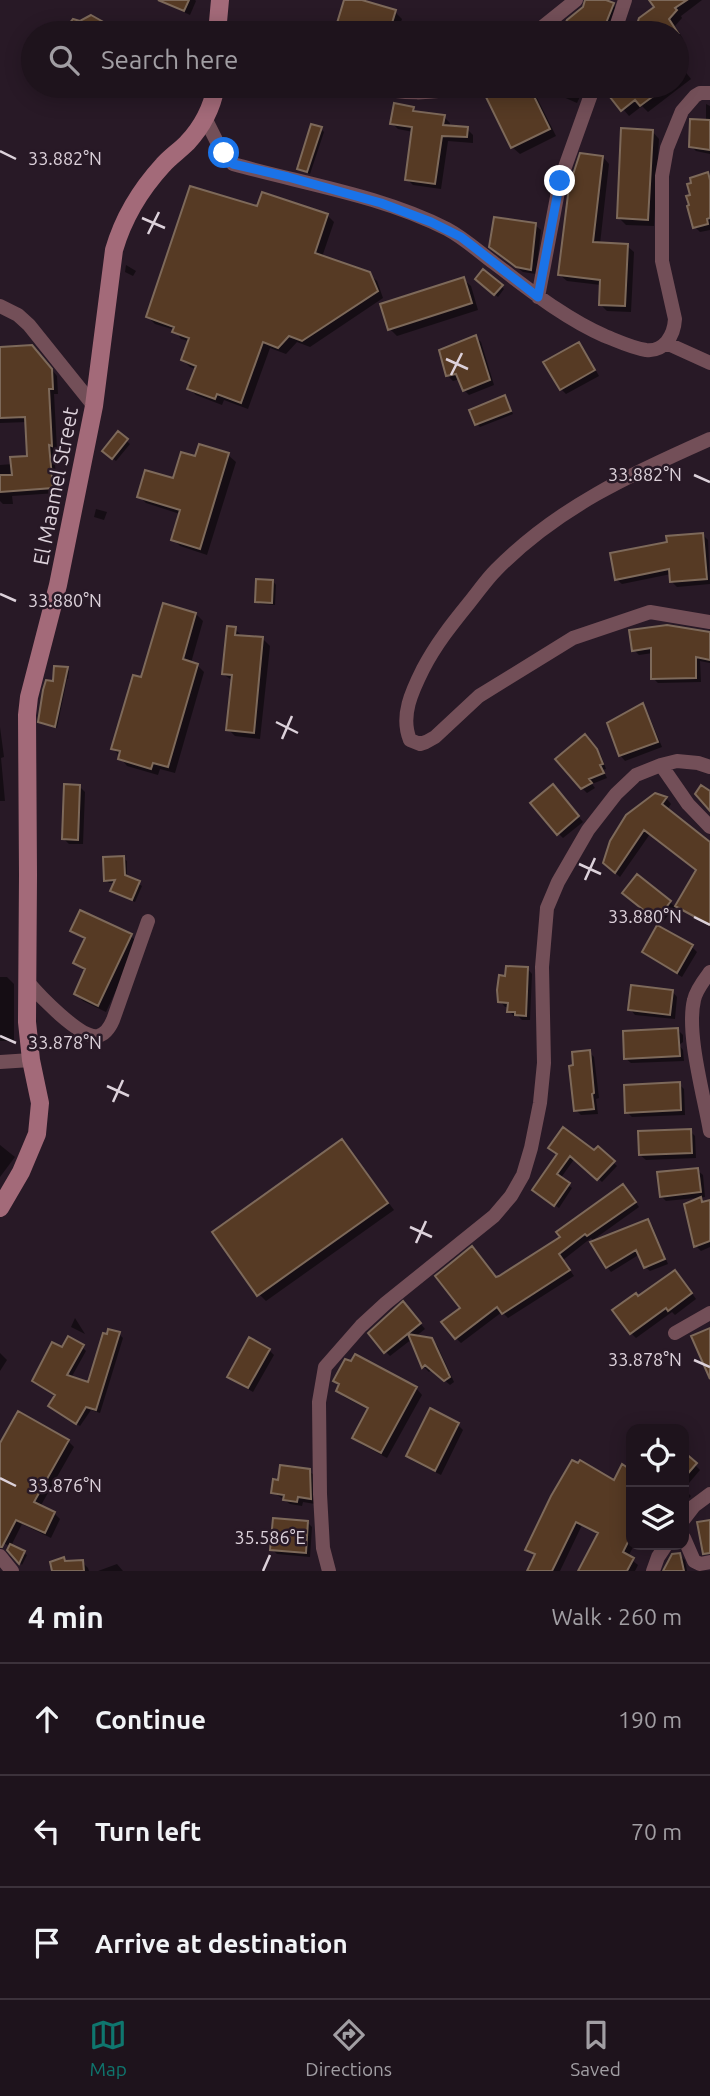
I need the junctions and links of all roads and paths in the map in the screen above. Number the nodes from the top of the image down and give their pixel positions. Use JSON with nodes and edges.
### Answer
{"nodes":[{"id":1,"x":220,"y":0,"type":"edge"},
{"id":2,"x":576,"y":0,"type":"edge"},
{"id":3,"x":625,"y":0,"type":"edge"},
{"id":4,"x":219,"y":21,"type":"edge"},
{"id":5,"x":551,"y":21,"type":"edge"},
{"id":6,"x":618,"y":21,"type":"edge"},
{"id":7,"x":710,"y":93,"type":"edge"},
{"id":8,"x":213,"y":98,"type":"edge"},
{"id":9,"x":590,"y":98,"type":"edge"},
{"id":10,"x":206,"y":120,"type":"junction"},
{"id":11,"x":538,"y":297,"type":"junction"},
{"id":12,"x":0,"y":306,"type":"edge"},
{"id":13,"x":666,"y":343,"type":"junction"},
{"id":14,"x":710,"y":363,"type":"edge"},
{"id":15,"x":94,"y":406,"type":"junction"},
{"id":16,"x":710,"y":439,"type":"edge"},
{"id":17,"x":710,"y":622,"type":"edge"},
{"id":18,"x":661,"y":765,"type":"junction"},
{"id":19,"x":710,"y":767,"type":"edge"},
{"id":20,"x":710,"y":827,"type":"edge"},
{"id":21,"x":148,"y":921,"type":"dead end"},
{"id":22,"x":710,"y":972,"type":"edge"},
{"id":23,"x":27,"y":981,"type":"junction"},
{"id":24,"x":30,"y":1060,"type":"junction"},
{"id":25,"x":0,"y":1062,"type":"edge"},
{"id":26,"x":710,"y":1131,"type":"edge"},
{"id":27,"x":0,"y":1208,"type":"edge"},
{"id":28,"x":710,"y":1312,"type":"edge"},
{"id":29,"x":676,"y":1333,"type":"dead end"},
{"id":30,"x":710,"y":1494,"type":"edge"},
{"id":31,"x":689,"y":1512,"type":"edge"},
{"id":32,"x":663,"y":1550,"type":"edge"},
{"id":33,"x":689,"y":1550,"type":"edge"},
{"id":34,"x":0,"y":1556,"type":"edge"},
{"id":35,"x":710,"y":1562,"type":"edge"},
{"id":36,"x":12,"y":1571,"type":"edge"},
{"id":37,"x":329,"y":1571,"type":"edge"},
{"id":38,"x":653,"y":1571,"type":"edge"}],
"edges":[{"from":1,"to":4,"type":"street"},
{"from":2,"to":5,"type":"street"},
{"from":3,"to":6,"type":"street"},
{"from":7,"to":13,"type":"street"},
{"from":8,"to":10,"type":"street","name":"El Maamel Street"},
{"from":9,"to":11,"type":"street"},
{"from":10,"to":11,"type":"street"},
{"from":10,"to":15,"type":"street","name":"El Maamel Street"},
{"from":11,"to":13,"type":"street"},
{"from":12,"to":15,"type":"street"},
{"from":13,"to":14,"type":"street"},
{"from":15,"to":23,"type":"street","name":"El Maamel Street"},
{"from":16,"to":17,"type":"street"},
{"from":18,"to":19,"type":"street"},
{"from":18,"to":20,"type":"street"},
{"from":18,"to":37,"type":"street"},
{"from":21,"to":23,"type":"street"},
{"from":22,"to":26,"type":"street"},
{"from":23,"to":24,"type":"street","name":"El Maamel Street"},
{"from":24,"to":25,"type":"street"},
{"from":24,"to":27,"type":"street","name":"El Maamel Street"},
{"from":28,"to":29,"type":"street"},
{"from":30,"to":31,"type":"street"},
{"from":32,"to":38,"type":"street"},
{"from":33,"to":35,"type":"street"},
{"from":34,"to":36,"type":"street"}]}
